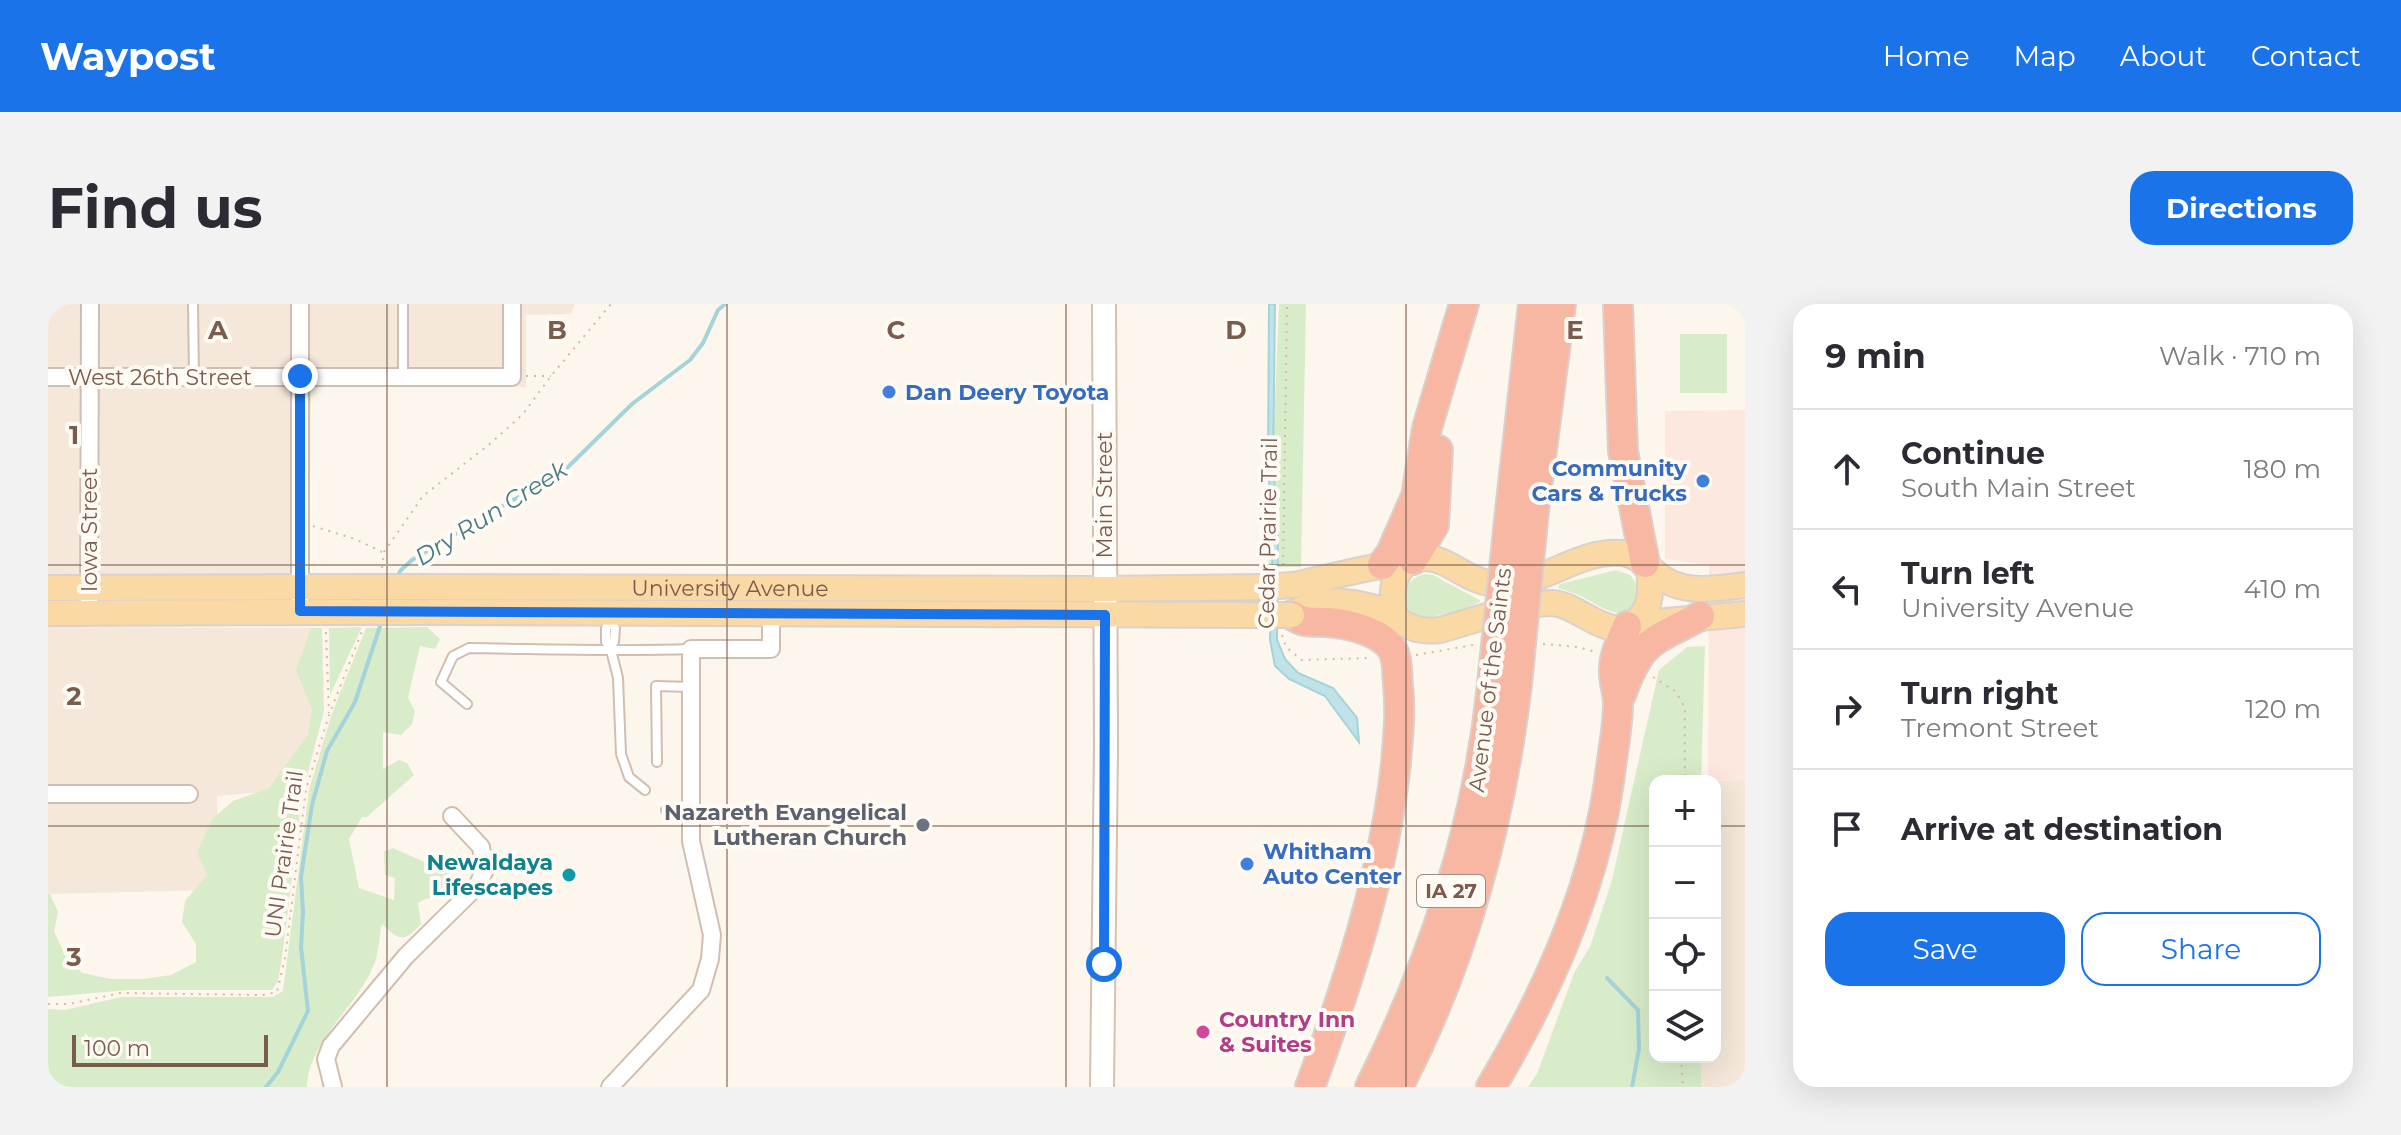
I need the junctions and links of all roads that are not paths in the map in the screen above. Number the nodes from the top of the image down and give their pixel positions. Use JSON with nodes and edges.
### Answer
{"nodes":[{"id":1,"x":90,"y":304,"type":"edge"},
{"id":2,"x":193,"y":304,"type":"edge"},
{"id":3,"x":300,"y":304,"type":"edge"},
{"id":4,"x":403,"y":304,"type":"edge"},
{"id":5,"x":512,"y":304,"type":"edge"},
{"id":6,"x":1104,"y":304,"type":"edge"},
{"id":7,"x":1464,"y":304,"type":"edge"},
{"id":8,"x":1533,"y":304,"type":"edge"},
{"id":9,"x":1561,"y":304,"type":"edge"},
{"id":10,"x":1618,"y":304,"type":"edge"},
{"id":11,"x":300,"y":376,"type":"junction"},
{"id":12,"x":403,"y":376,"type":"junction"},
{"id":13,"x":48,"y":377,"type":"edge"},
{"id":14,"x":90,"y":377,"type":"junction"},
{"id":15,"x":194,"y":377,"type":"junction"},
{"id":16,"x":1522,"y":511,"type":"junction"},
{"id":17,"x":1402,"y":562,"type":"junction"},
{"id":18,"x":1647,"y":566,"type":"junction"},
{"id":19,"x":1745,"y":585,"type":"edge"},
{"id":20,"x":48,"y":588,"type":"edge"},
{"id":21,"x":89,"y":588,"type":"junction"},
{"id":22,"x":1105,"y":589,"type":"junction"},
{"id":23,"x":300,"y":599,"type":"junction"},
{"id":24,"x":48,"y":613,"type":"edge"},
{"id":25,"x":89,"y":613,"type":"junction"},
{"id":26,"x":771,"y":613,"type":"junction"},
{"id":27,"x":1745,"y":614,"type":"edge"},
{"id":28,"x":1105,"y":615,"type":"junction"},
{"id":29,"x":1394,"y":616,"type":"junction"},
{"id":30,"x":1700,"y":616,"type":"junction"},
{"id":31,"x":610,"y":618,"type":"junction"},
{"id":32,"x":1279,"y":618,"type":"junction"},
{"id":33,"x":1630,"y":625,"type":"junction"},
{"id":34,"x":610,"y":649,"type":"junction"},
{"id":35,"x":691,"y":649,"type":"junction"},
{"id":36,"x":1394,"y":653,"type":"junction"},
{"id":37,"x":1624,"y":661,"type":"junction"},
{"id":38,"x":1504,"y":684,"type":"junction"},
{"id":39,"x":690,"y":687,"type":"junction"},
{"id":40,"x":467,"y":704,"type":"dead end"},
{"id":41,"x":657,"y":762,"type":"dead end"},
{"id":42,"x":645,"y":790,"type":"dead end"},
{"id":43,"x":48,"y":794,"type":"edge"},
{"id":44,"x":189,"y":794,"type":"dead end"},
{"id":45,"x":666,"y":810,"type":"dead end"},
{"id":46,"x":452,"y":816,"type":"dead end"},
{"id":47,"x":690,"y":817,"type":"junction"},
{"id":48,"x":333,"y":1087,"type":"edge"},
{"id":49,"x":610,"y":1087,"type":"edge"},
{"id":50,"x":1102,"y":1087,"type":"edge"},
{"id":51,"x":1310,"y":1087,"type":"edge"},
{"id":52,"x":1370,"y":1087,"type":"edge"},
{"id":53,"x":1398,"y":1087,"type":"edge"},
{"id":54,"x":1491,"y":1087,"type":"edge"}],
"edges":[{"from":1,"to":14,"type":"street","name":"Iowa Street"},
{"from":2,"to":15,"type":"lane"},
{"from":3,"to":11,"type":"street"},
{"from":4,"to":12,"type":"lane"},
{"from":5,"to":12,"type":"street","name":"West 26th Street"},
{"from":6,"to":22,"type":"street","name":"Main Street"},
{"from":7,"to":17,"type":"highway"},
{"from":8,"to":16,"type":"highway","name":"Avenue of the Saints","number":"IA 27"},
{"from":9,"to":16,"type":"highway","name":"Avenue of the Saints","number":"IA 27"},
{"from":10,"to":18,"type":"highway"},
{"from":11,"to":12,"type":"street","name":"West 26th Street"},
{"from":11,"to":15,"type":"street","name":"West 26th Street"},
{"from":11,"to":23,"type":"street"},
{"from":13,"to":14,"type":"street","name":"West 26th Street"},
{"from":14,"to":15,"type":"street","name":"West 26th Street"},
{"from":14,"to":21,"type":"street","name":"Iowa Street"},
{"from":16,"to":38,"type":"highway","name":"Avenue of the Saints","number":"IA 27","bridge":true},
{"from":17,"to":18,"type":"main road","name":"University Avenue"},
{"from":17,"to":22,"type":"main road","name":"University Avenue","bridge":true},
{"from":17,"to":29,"type":"main road"},
{"from":18,"to":19,"type":"main road","name":"University Avenue"},
{"from":18,"to":33,"type":"main road"},
{"from":20,"to":21,"type":"main road","name":"University Avenue"},
{"from":21,"to":23,"type":"main road","name":"University Avenue"},
{"from":21,"to":25,"type":"street","name":"Iowa Street"},
{"from":22,"to":23,"type":"main road","name":"University Avenue","bridge":true},
{"from":22,"to":28,"type":"street","name":"Main Street"},
{"from":23,"to":25,"type":"main road","name":"University Avenue"},
{"from":23,"to":31,"type":"main road","name":"University Avenue","bridge":true},
{"from":24,"to":25,"type":"main road","name":"University Avenue"},
{"from":26,"to":28,"type":"main road","name":"University Avenue"},
{"from":26,"to":31,"type":"main road","name":"University Avenue"},
{"from":26,"to":35,"type":"street"},
{"from":27,"to":30,"type":"main road","name":"University Avenue"},
{"from":28,"to":32,"type":"main road","name":"University Avenue"},
{"from":28,"to":50,"type":"street","name":"Main Street"},
{"from":29,"to":32,"type":"main road","name":"University Avenue"},
{"from":29,"to":33,"type":"main road","name":"University Avenue"},
{"from":29,"to":36,"type":"highway"},
{"from":30,"to":33,"type":"main road","name":"University Avenue"},
{"from":30,"to":37,"type":"highway"},
{"from":31,"to":34,"type":"lane"},
{"from":32,"to":36,"type":"highway"},
{"from":33,"to":37,"type":"highway"},
{"from":34,"to":35,"type":"lane"},
{"from":34,"to":40,"type":"lane"},
{"from":34,"to":42,"type":"lane"},
{"from":35,"to":39,"type":"street"},
{"from":36,"to":51,"type":"highway"},
{"from":37,"to":54,"type":"highway"},
{"from":38,"to":52,"type":"highway","name":"Avenue of the Saints","number":"IA 27"},
{"from":38,"to":53,"type":"highway","name":"Avenue of the Saints","number":"IA 27"},
{"from":39,"to":41,"type":"lane"},
{"from":39,"to":47,"type":"street"},
{"from":43,"to":44,"type":"street"},
{"from":45,"to":47,"type":"lane"},
{"from":46,"to":48,"type":"street"},
{"from":47,"to":49,"type":"street"}]}
